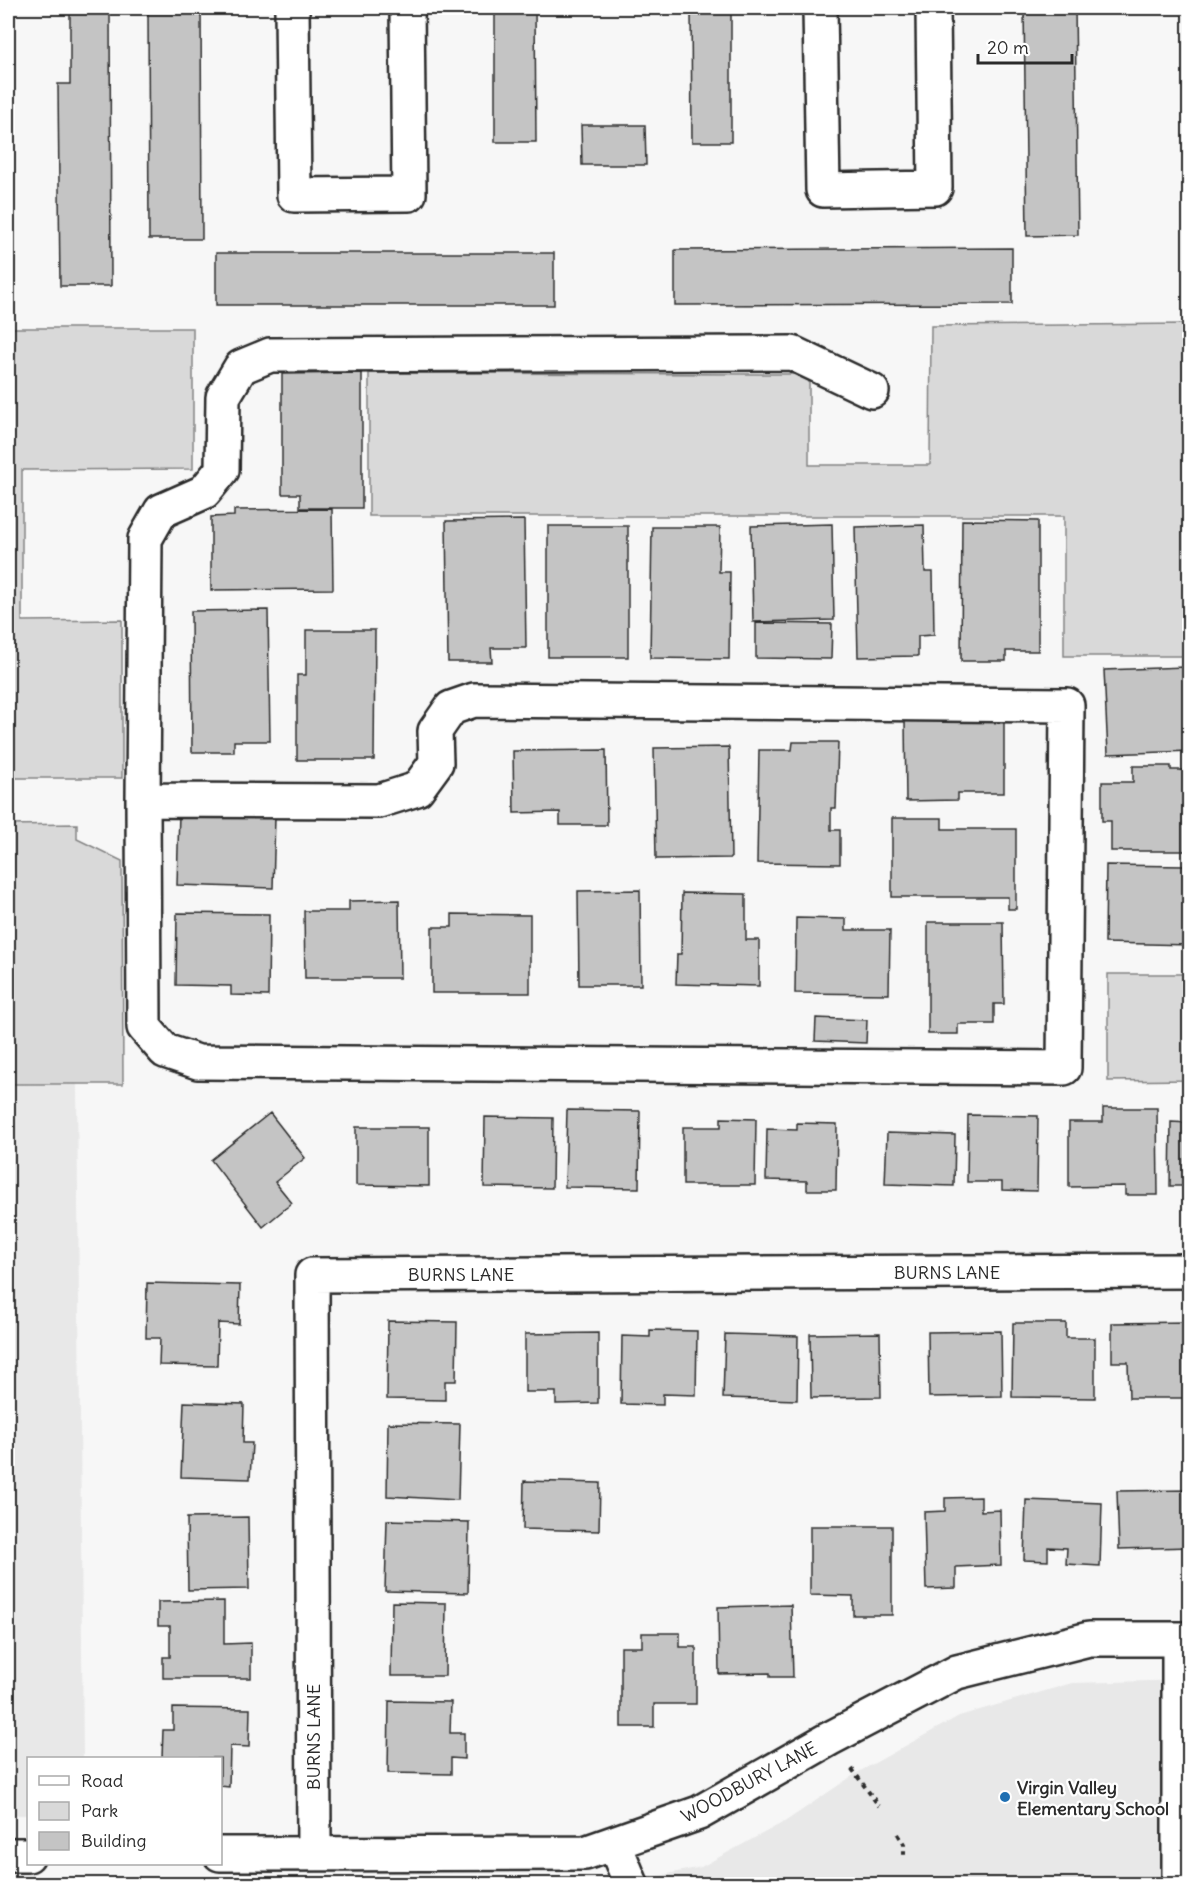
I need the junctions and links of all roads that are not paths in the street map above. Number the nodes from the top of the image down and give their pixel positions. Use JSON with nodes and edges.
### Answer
{"nodes":[{"id":1,"x":292,"y":8,"type":"edge"},
{"id":2,"x":407,"y":8,"type":"edge"},
{"id":3,"x":820,"y":8,"type":"edge"},
{"id":4,"x":933,"y":8,"type":"edge"},
{"id":5,"x":872,"y":392,"type":"dead end"},
{"id":6,"x":143,"y":800,"type":"junction"},
{"id":7,"x":1190,"y":1271,"type":"edge"},
{"id":8,"x":1184,"y":1638,"type":"edge"},
{"id":9,"x":614,"y":1843,"type":"junction"},
{"id":10,"x":27,"y":1854,"type":"edge"},
{"id":11,"x":222,"y":1854,"type":"edge"},
{"id":12,"x":314,"y":1854,"type":"junction"},
{"id":13,"x":8,"y":1855,"type":"edge"},
{"id":14,"x":631,"y":1884,"type":"edge"},
{"id":15,"x":1179,"y":1884,"type":"edge"}],
"edges":[{"from":1,"to":2,"type":"street"},
{"from":3,"to":4,"type":"street"},
{"from":5,"to":6,"type":"street"},
{"from":6,"to":6,"type":"street"},
{"from":7,"to":12,"type":"street","name":"BURNS LANE"},
{"from":8,"to":9,"type":"street","name":"WOODBURY LANE"},
{"from":8,"to":15,"type":"street"},
{"from":9,"to":12,"type":"street","name":"WOODBURY LANE"},
{"from":9,"to":14,"type":"street"},
{"from":10,"to":13,"type":"street"},
{"from":11,"to":12,"type":"street","name":"WOODBURY LANE"}]}
